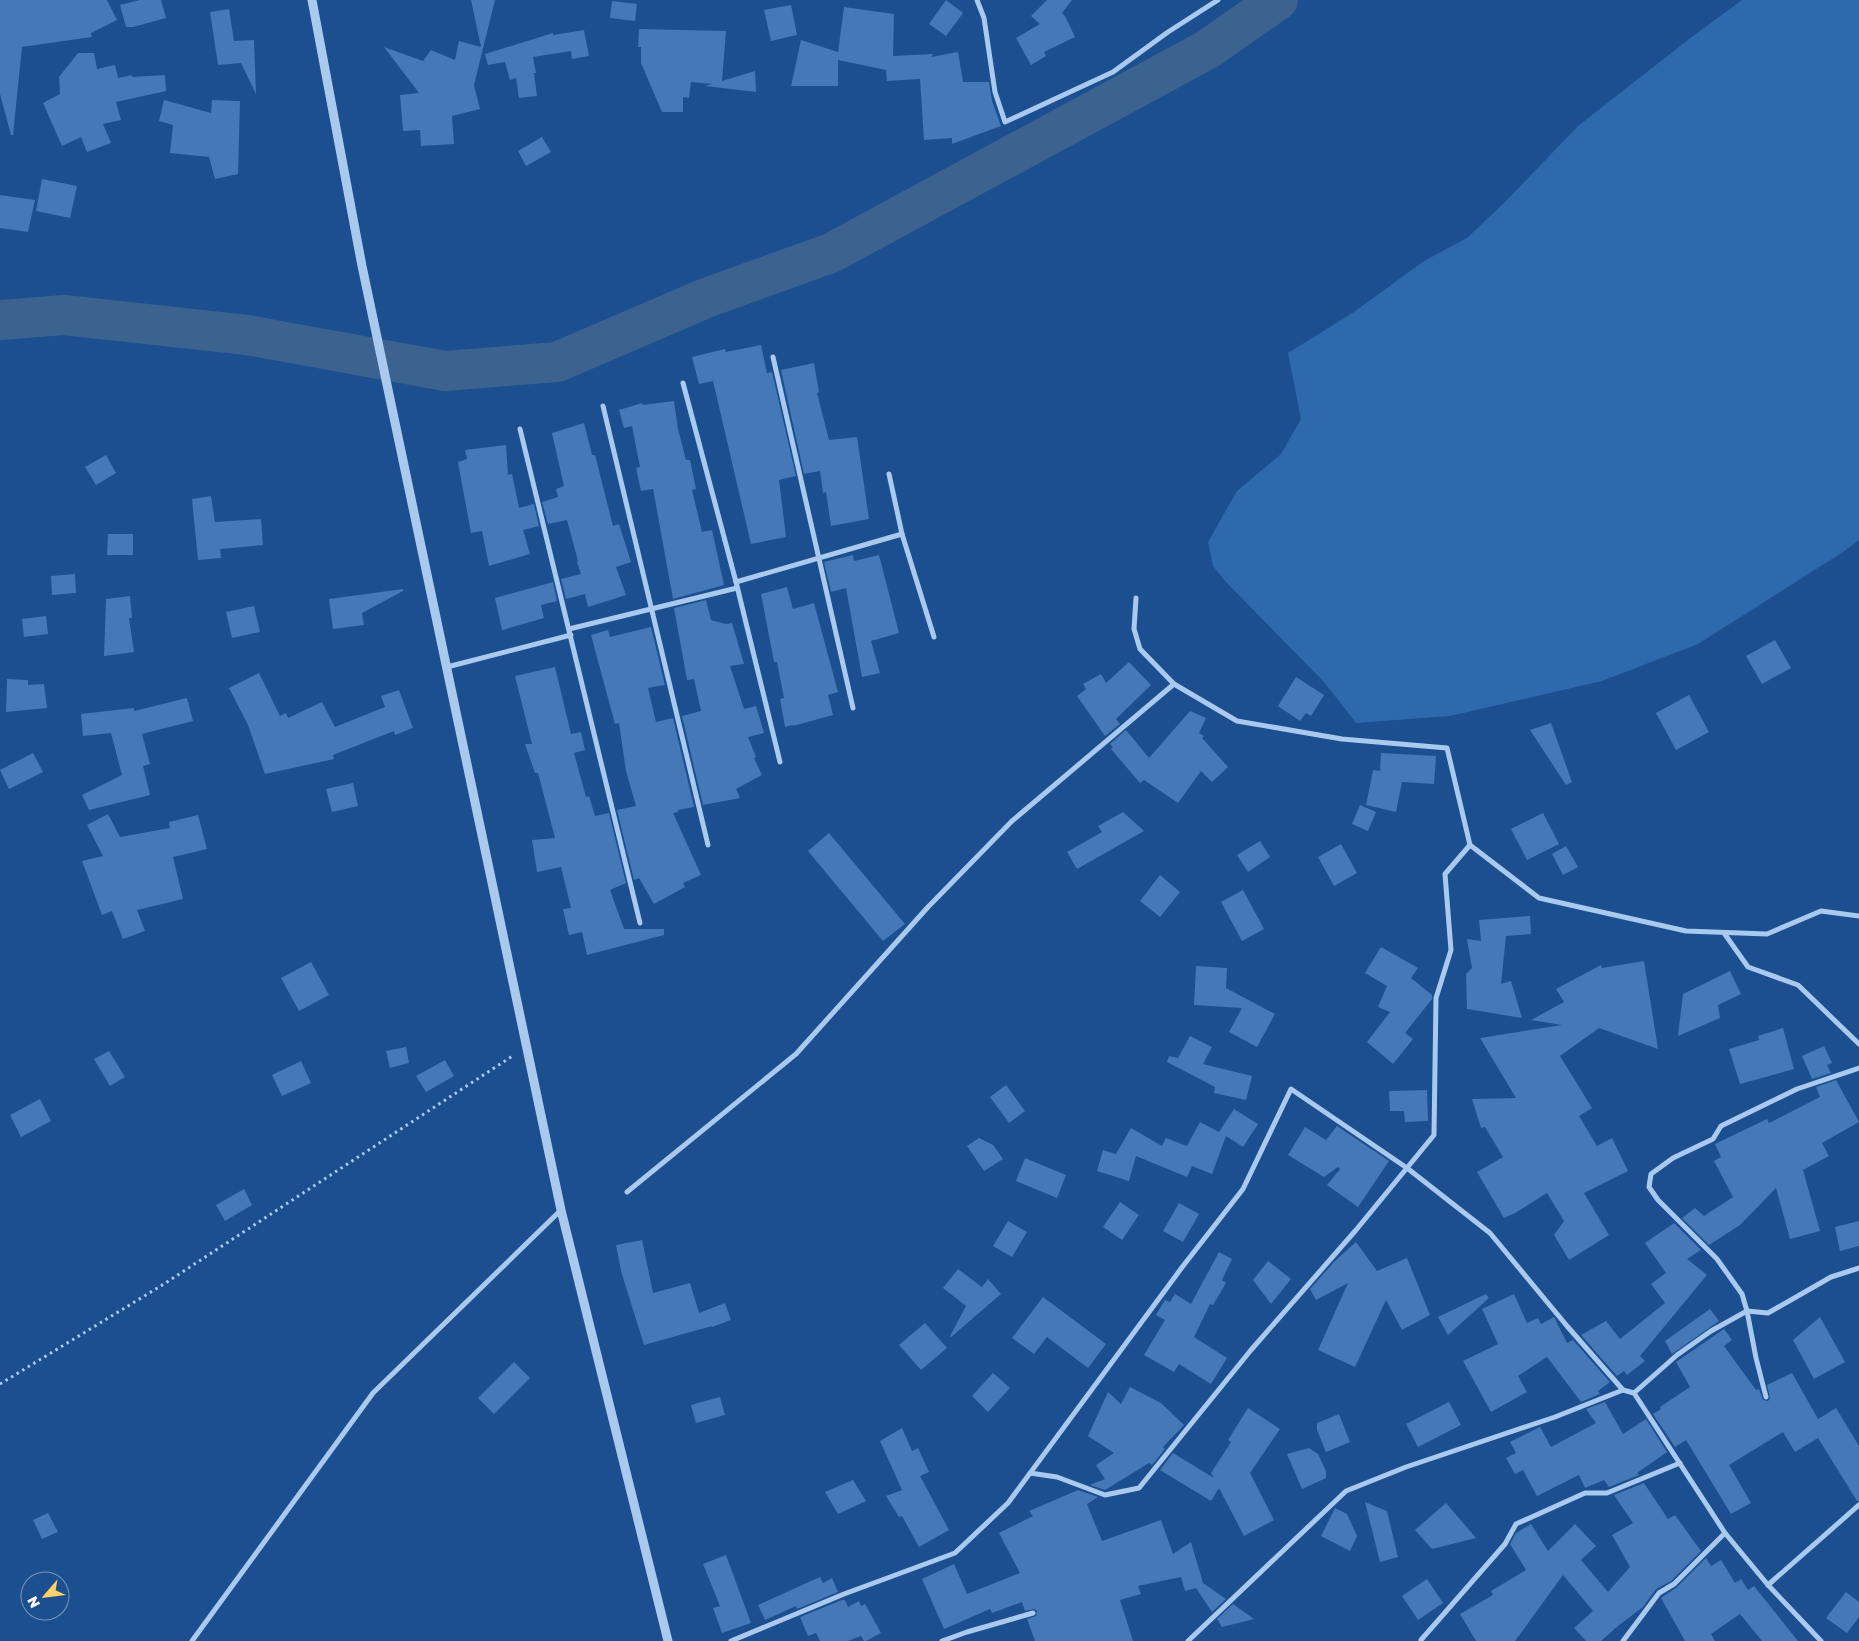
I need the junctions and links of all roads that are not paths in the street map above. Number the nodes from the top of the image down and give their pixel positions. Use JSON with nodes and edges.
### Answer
{"nodes":[{"id":1,"x":312,"y":0,"type":"edge"},
{"id":2,"x":977,"y":0,"type":"edge"},
{"id":3,"x":1218,"y":0,"type":"edge"},
{"id":4,"x":773,"y":357,"type":"dead end"},
{"id":5,"x":683,"y":383,"type":"dead end"},
{"id":6,"x":603,"y":406,"type":"dead end"},
{"id":7,"x":520,"y":429,"type":"dead end"},
{"id":8,"x":889,"y":474,"type":"dead end"},
{"id":9,"x":902,"y":534,"type":"junction"},
{"id":10,"x":819,"y":558,"type":"junction"},
{"id":11,"x":736,"y":585,"type":"junction"},
{"id":12,"x":1136,"y":598,"type":"dead end"},
{"id":13,"x":653,"y":608,"type":"junction"},
{"id":14,"x":569,"y":629,"type":"junction"},
{"id":15,"x":571,"y":635,"type":"junction"},
{"id":16,"x":934,"y":637,"type":"dead end"},
{"id":17,"x":447,"y":667,"type":"junction"},
{"id":18,"x":1174,"y":684,"type":"junction"},
{"id":19,"x":853,"y":708,"type":"dead end"},
{"id":20,"x":780,"y":762,"type":"dead end"},
{"id":21,"x":708,"y":845,"type":"dead end"},
{"id":22,"x":1470,"y":845,"type":"junction"},
{"id":23,"x":1859,"y":916,"type":"edge"},
{"id":24,"x":640,"y":923,"type":"dead end"},
{"id":25,"x":1724,"y":933,"type":"junction"},
{"id":26,"x":1859,"y":1044,"type":"edge"},
{"id":27,"x":1859,"y":1068,"type":"edge"},
{"id":28,"x":1407,"y":1168,"type":"junction"},
{"id":29,"x":627,"y":1192,"type":"dead end"},
{"id":30,"x":561,"y":1210,"type":"junction"},
{"id":31,"x":1859,"y":1268,"type":"edge"},
{"id":32,"x":1747,"y":1311,"type":"junction"},
{"id":33,"x":1623,"y":1390,"type":"junction"},
{"id":34,"x":1634,"y":1393,"type":"junction"},
{"id":35,"x":1766,"y":1397,"type":"dead end"},
{"id":36,"x":1680,"y":1463,"type":"junction"},
{"id":37,"x":1030,"y":1473,"type":"junction"},
{"id":38,"x":1859,"y":1505,"type":"edge"},
{"id":39,"x":1725,"y":1533,"type":"junction"},
{"id":40,"x":1768,"y":1585,"type":"junction"},
{"id":41,"x":1033,"y":1613,"type":"dead end"},
{"id":42,"x":1421,"y":1640,"type":"edge"},
{"id":43,"x":192,"y":1641,"type":"edge"},
{"id":44,"x":668,"y":1641,"type":"edge"},
{"id":45,"x":731,"y":1641,"type":"edge"},
{"id":46,"x":942,"y":1641,"type":"edge"},
{"id":47,"x":1188,"y":1641,"type":"edge"},
{"id":48,"x":1622,"y":1641,"type":"edge"},
{"id":49,"x":1821,"y":1641,"type":"edge"}],
"edges":[{"from":1,"to":17,"type":"street"},
{"from":2,"to":3,"type":"street"},
{"from":4,"to":10,"type":"street"},
{"from":5,"to":11,"type":"street"},
{"from":6,"to":13,"type":"street"},
{"from":7,"to":14,"type":"street"},
{"from":8,"to":9,"type":"street"},
{"from":9,"to":10,"type":"street"},
{"from":9,"to":16,"type":"street"},
{"from":10,"to":11,"type":"street"},
{"from":10,"to":19,"type":"street"},
{"from":11,"to":13,"type":"street"},
{"from":11,"to":20,"type":"street"},
{"from":12,"to":18,"type":"street"},
{"from":13,"to":14,"type":"street"},
{"from":13,"to":21,"type":"street"},
{"from":14,"to":15,"type":"street"},
{"from":15,"to":17,"type":"street"},
{"from":15,"to":24,"type":"street"},
{"from":17,"to":30,"type":"street"},
{"from":18,"to":22,"type":"street"},
{"from":18,"to":29,"type":"street"},
{"from":22,"to":25,"type":"street"},
{"from":22,"to":28,"type":"street"},
{"from":23,"to":25,"type":"street"},
{"from":25,"to":26,"type":"street"},
{"from":27,"to":32,"type":"street"},
{"from":28,"to":33,"type":"street"},
{"from":28,"to":37,"type":"street"},
{"from":28,"to":37,"type":"street"},
{"from":30,"to":43,"type":"street"},
{"from":30,"to":44,"type":"street"},
{"from":31,"to":32,"type":"street"},
{"from":32,"to":34,"type":"street"},
{"from":32,"to":35,"type":"street"},
{"from":33,"to":34,"type":"street"},
{"from":33,"to":47,"type":"street"},
{"from":34,"to":36,"type":"street"},
{"from":36,"to":39,"type":"street"},
{"from":36,"to":42,"type":"street"},
{"from":37,"to":45,"type":"street"},
{"from":38,"to":40,"type":"street"},
{"from":39,"to":40,"type":"street"},
{"from":39,"to":48,"type":"street"},
{"from":40,"to":49,"type":"street"},
{"from":41,"to":46,"type":"street"}]}
